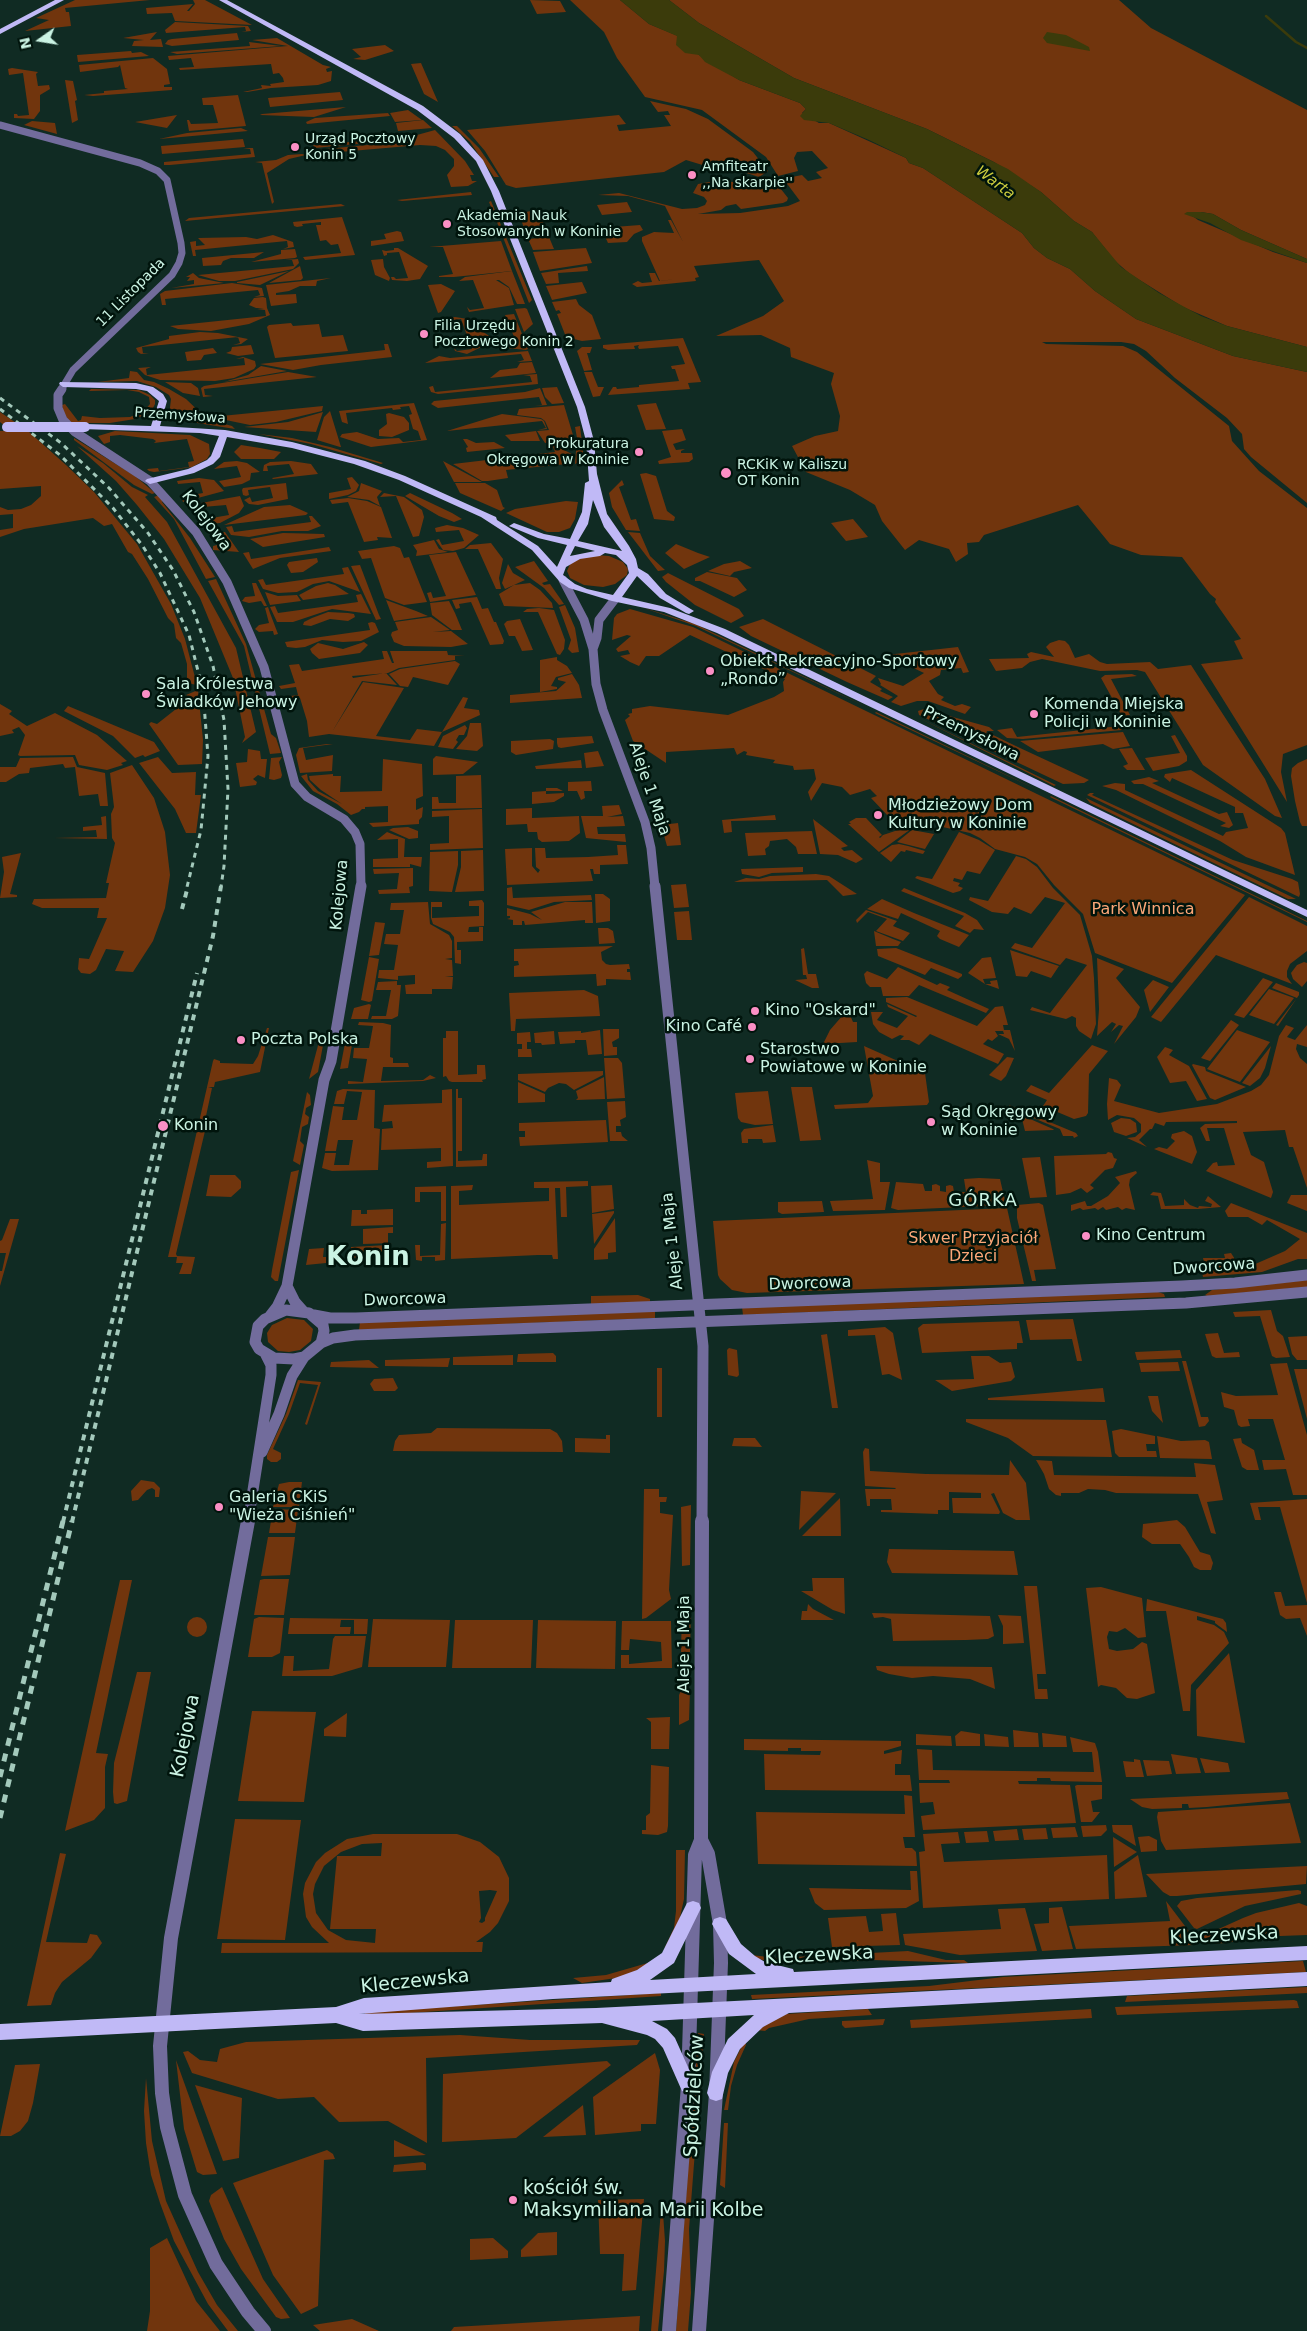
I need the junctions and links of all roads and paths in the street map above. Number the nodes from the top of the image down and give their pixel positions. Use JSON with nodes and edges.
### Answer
{"nodes":[{"id":1,"x":61,"y":0,"type":"edge"},
{"id":2,"x":222,"y":0,"type":"edge"},
{"id":3,"x":0,"y":32,"type":"edge"},
{"id":4,"x":0,"y":125,"type":"edge"},
{"id":5,"x":63,"y":384,"type":"junction"},
{"id":6,"x":4,"y":427,"type":"edge"},
{"id":7,"x":156,"y":428,"type":"junction"},
{"id":8,"x":225,"y":433,"type":"junction"},
{"id":9,"x":592,"y":474,"type":"junction"},
{"id":10,"x":150,"y":481,"type":"junction"},
{"id":11,"x":486,"y":516,"type":"junction"},
{"id":12,"x":574,"y":543,"type":"junction"},
{"id":13,"x":622,"y":556,"type":"junction"},
{"id":14,"x":633,"y":567,"type":"junction"},
{"id":15,"x":561,"y":573,"type":"junction"},
{"id":16,"x":630,"y":580,"type":"junction"},
{"id":17,"x":572,"y":586,"type":"junction"},
{"id":18,"x":615,"y":598,"type":"junction"},
{"id":19,"x":721,"y":631,"type":"junction"},
{"id":20,"x":593,"y":649,"type":"junction"},
{"id":21,"x":1307,"y":914,"type":"edge"},
{"id":22,"x":1307,"y":1275,"type":"edge"},
{"id":23,"x":287,"y":1286,"type":"junction"},
{"id":24,"x":1307,"y":1292,"type":"edge"},
{"id":25,"x":697,"y":1305,"type":"junction"},
{"id":26,"x":309,"y":1313,"type":"junction"},
{"id":27,"x":270,"y":1316,"type":"junction"},
{"id":28,"x":699,"y":1322,"type":"junction"},
{"id":29,"x":321,"y":1343,"type":"junction"},
{"id":30,"x":266,"y":1355,"type":"junction"},
{"id":31,"x":304,"y":1357,"type":"junction"},
{"id":32,"x":258,"y":1460,"type":"junction"},
{"id":33,"x":701,"y":1840,"type":"junction"},
{"id":34,"x":693,"y":1908,"type":"junction"},
{"id":35,"x":720,"y":1924,"type":"junction"},
{"id":36,"x":1307,"y":1953,"type":"edge"},
{"id":37,"x":812,"y":1977,"type":"junction"},
{"id":38,"x":1307,"y":1979,"type":"edge"},
{"id":39,"x":720,"y":1983,"type":"junction"},
{"id":40,"x":691,"y":1984,"type":"junction"},
{"id":41,"x":594,"y":1990,"type":"junction"},
{"id":42,"x":790,"y":2004,"type":"junction"},
{"id":43,"x":720,"y":2009,"type":"junction"},
{"id":44,"x":690,"y":2010,"type":"junction"},
{"id":45,"x":336,"y":2015,"type":"junction"},
{"id":46,"x":596,"y":2016,"type":"junction"},
{"id":47,"x":0,"y":2032,"type":"edge"},
{"id":48,"x":688,"y":2085,"type":"junction"},
{"id":49,"x":716,"y":2092,"type":"junction"},
{"id":50,"x":264,"y":2331,"type":"edge"},
{"id":51,"x":669,"y":2331,"type":"edge"},
{"id":52,"x":699,"y":2331,"type":"edge"}],
"edges":[{"from":1,"to":3,"type":"main road"},
{"from":2,"to":9,"type":"main road"},
{"from":4,"to":5,"type":"street","name":"11 Listopada"},
{"from":5,"to":7,"type":"main road"},
{"from":5,"to":10,"type":"street","name":"11 Listopada"},
{"from":6,"to":7,"type":"main road","name":"Przemysłowa","bridge":true},
{"from":7,"to":8,"type":"main road","name":"Przemysłowa"},
{"from":8,"to":10,"type":"main road"},
{"from":8,"to":11,"type":"main road","name":"Przemysłowa"},
{"from":9,"to":12,"type":"main road"},
{"from":9,"to":14,"type":"main road"},
{"from":10,"to":23,"type":"street","name":"Kolejowa"},
{"from":11,"to":12,"type":"main road","name":"Przemysłowa"},
{"from":11,"to":15,"type":"main road","name":"Przemysłowa"},
{"from":12,"to":13,"type":"main road","name":"Przemysłowa"},
{"from":12,"to":15,"type":"main road"},
{"from":13,"to":14,"type":"main road","name":"Przemysłowa"},
{"from":13,"to":15,"type":"main road"},
{"from":14,"to":16,"type":"main road"},
{"from":14,"to":19,"type":"main road"},
{"from":15,"to":17,"type":"main road","name":"Przemysłowa"},
{"from":15,"to":20,"type":"street","name":"Aleje 1 Maja"},
{"from":16,"to":17,"type":"main road"},
{"from":16,"to":18,"type":"main road"},
{"from":17,"to":18,"type":"main road","name":"Przemysłowa"},
{"from":18,"to":19,"type":"main road","name":"Przemysłowa"},
{"from":18,"to":20,"type":"street","name":"Aleje 1 Maja"},
{"from":19,"to":21,"type":"main road","name":"Przemysłowa"},
{"from":20,"to":25,"type":"street","name":"Aleje 1 Maja"},
{"from":22,"to":25,"type":"street","name":"Dworcowa"},
{"from":23,"to":26,"type":"street"},
{"from":23,"to":27,"type":"street","name":"Kolejowa"},
{"from":24,"to":28,"type":"street","name":"Dworcowa"},
{"from":25,"to":26,"type":"street","name":"Dworcowa"},
{"from":25,"to":28,"type":"street","name":"Aleje 1 Maja"},
{"from":26,"to":27,"type":"street"},
{"from":26,"to":29,"type":"street"},
{"from":27,"to":30,"type":"street"},
{"from":28,"to":29,"type":"street","name":"Dworcowa"},
{"from":28,"to":33,"type":"street","name":"Aleje 1 Maja"},
{"from":29,"to":31,"type":"street"},
{"from":30,"to":31,"type":"street"},
{"from":30,"to":32,"type":"street","name":"Kolejowa"},
{"from":31,"to":32,"type":"street","name":"Kolejowa"},
{"from":32,"to":50,"type":"street","name":"Kolejowa"},
{"from":33,"to":34,"type":"street","name":"Aleje 1 Maja"},
{"from":33,"to":35,"type":"street","name":"Aleje 1 Maja"},
{"from":34,"to":40,"type":"street","name":"Aleje 1 Maja"},
{"from":34,"to":41,"type":"main road"},
{"from":35,"to":37,"type":"main road"},
{"from":35,"to":39,"type":"street","name":"Aleje 1 Maja"},
{"from":36,"to":37,"type":"main road","name":"Kleczewska"},
{"from":37,"to":39,"type":"main road","name":"Kleczewska"},
{"from":38,"to":42,"type":"main road","name":"Kleczewska"},
{"from":39,"to":40,"type":"main road","name":"Kleczewska"},
{"from":39,"to":43,"type":"street","name":"Spółdzielców"},
{"from":40,"to":41,"type":"main road","name":"Kleczewska"},
{"from":40,"to":44,"type":"street","name":"Aleje 1 Maja"},
{"from":41,"to":45,"type":"main road","name":"Kleczewska"},
{"from":42,"to":43,"type":"main road","name":"Kleczewska"},
{"from":42,"to":49,"type":"main road"},
{"from":43,"to":44,"type":"main road","name":"Kleczewska"},
{"from":43,"to":49,"type":"street","name":"Spółdzielców"},
{"from":44,"to":46,"type":"main road","name":"Kleczewska"},
{"from":44,"to":48,"type":"street","name":"Spółdzielców"},
{"from":45,"to":46,"type":"main road","name":"Kleczewska"},
{"from":45,"to":47,"type":"main road","name":"Kleczewska","bridge":true},
{"from":46,"to":48,"type":"main road"},
{"from":48,"to":51,"type":"street","name":"Spółdzielców"},
{"from":49,"to":52,"type":"street","name":"Spółdzielców"}]}
